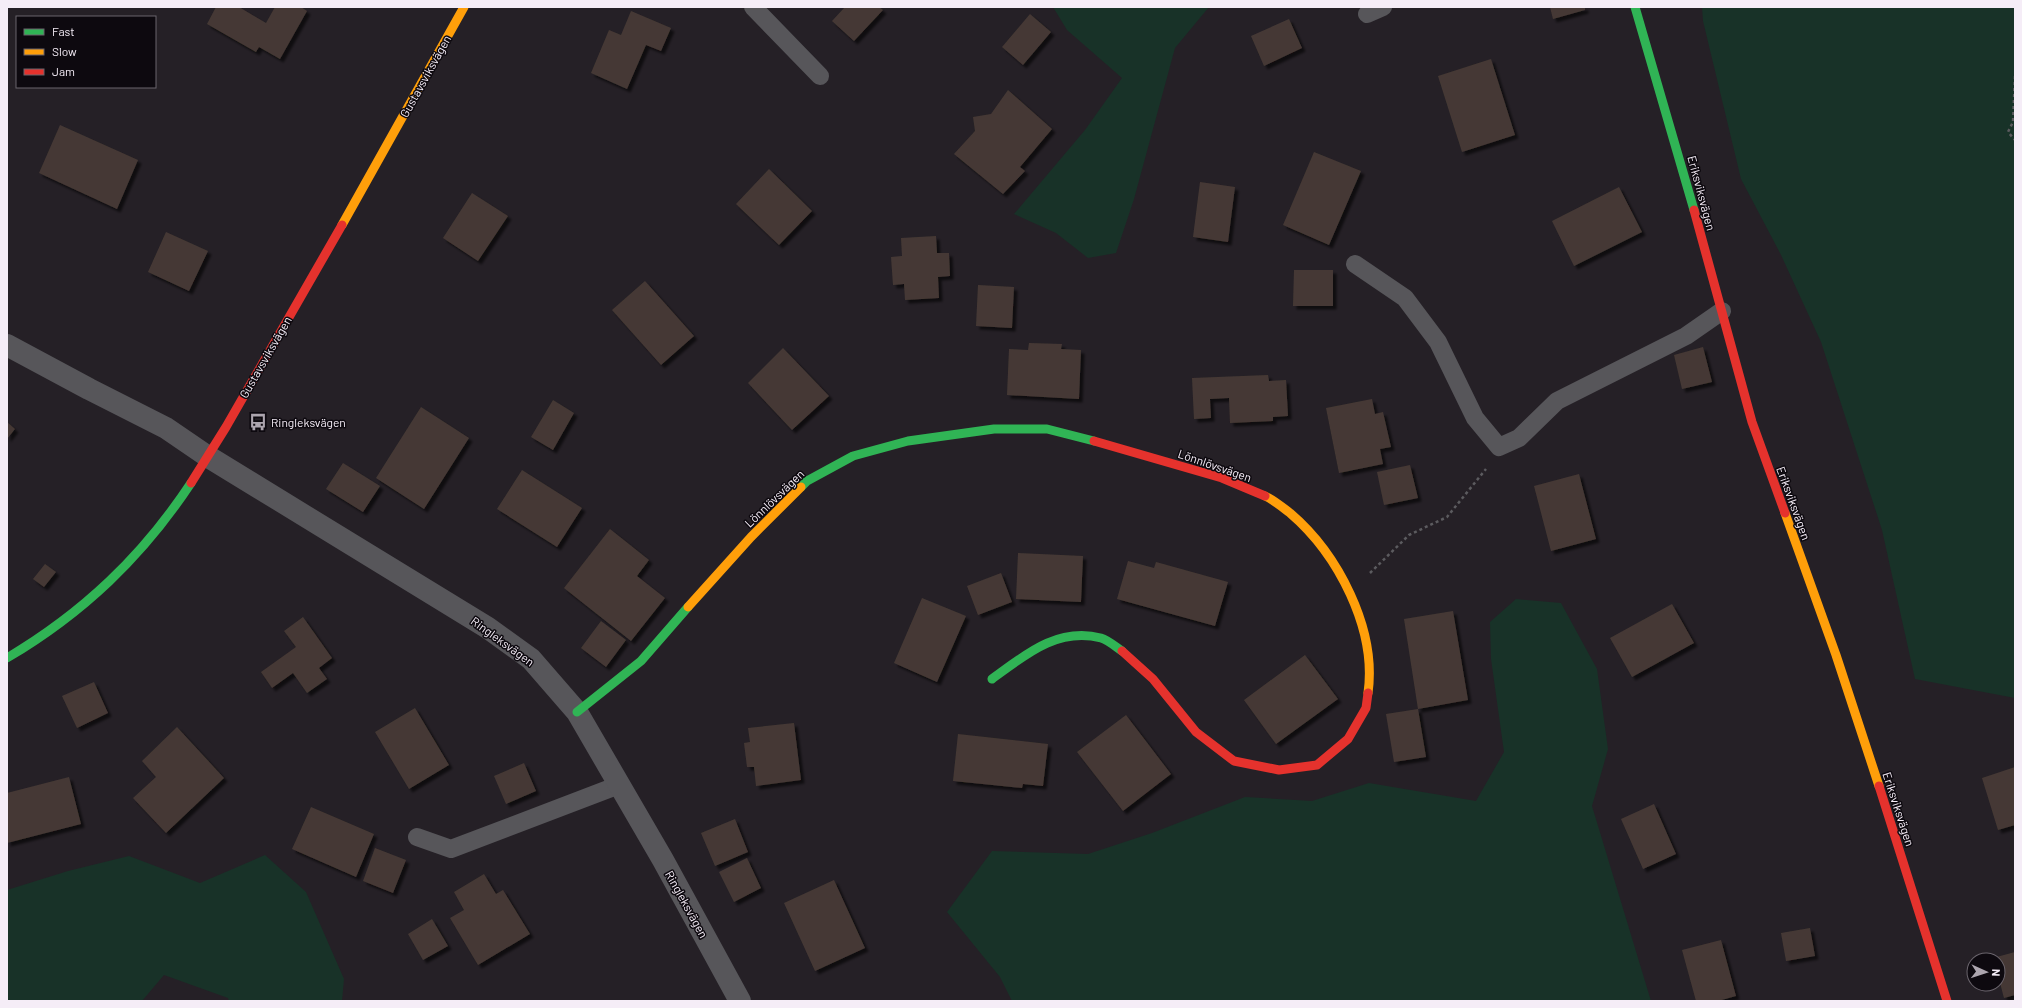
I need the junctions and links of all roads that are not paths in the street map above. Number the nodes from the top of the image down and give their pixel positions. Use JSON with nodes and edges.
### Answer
{"nodes":[{"id":1,"x":464,"y":7,"type":"edge"},
{"id":2,"x":754,"y":7,"type":"edge"},
{"id":3,"x":1383,"y":7,"type":"edge"},
{"id":4,"x":1635,"y":7,"type":"edge"},
{"id":5,"x":1367,"y":14,"type":"dead end"},
{"id":6,"x":820,"y":76,"type":"dead end"},
{"id":7,"x":1355,"y":264,"type":"dead end"},
{"id":8,"x":1722,"y":311,"type":"junction"},
{"id":9,"x":7,"y":345,"type":"edge"},
{"id":10,"x":207,"y":456,"type":"junction"},
{"id":11,"x":7,"y":658,"type":"edge"},
{"id":12,"x":992,"y":679,"type":"dead end"},
{"id":13,"x":577,"y":712,"type":"junction"},
{"id":14,"x":619,"y":785,"type":"junction"},
{"id":15,"x":417,"y":837,"type":"dead end"},
{"id":16,"x":740,"y":1001,"type":"edge"},
{"id":17,"x":1947,"y":1001,"type":"edge"}],
"edges":[{"from":1,"to":10,"type":"street","name":"Gustavsviksvägen"},
{"from":2,"to":6,"type":"lane"},
{"from":3,"to":5,"type":"lane"},
{"from":4,"to":8,"type":"street","name":"Eriksviksvägen"},
{"from":7,"to":8,"type":"lane"},
{"from":8,"to":17,"type":"street","name":"Eriksviksvägen"},
{"from":9,"to":10,"type":"street","name":"Ringleksvägen"},
{"from":10,"to":11,"type":"street","name":"Gustavsviksvägen"},
{"from":10,"to":13,"type":"street","name":"Ringleksvägen"},
{"from":12,"to":13,"type":"street","name":"Lönnlövsvägen"},
{"from":13,"to":14,"type":"street","name":"Ringleksvägen"},
{"from":14,"to":15,"type":"lane"},
{"from":14,"to":16,"type":"street","name":"Ringleksvägen"}]}
